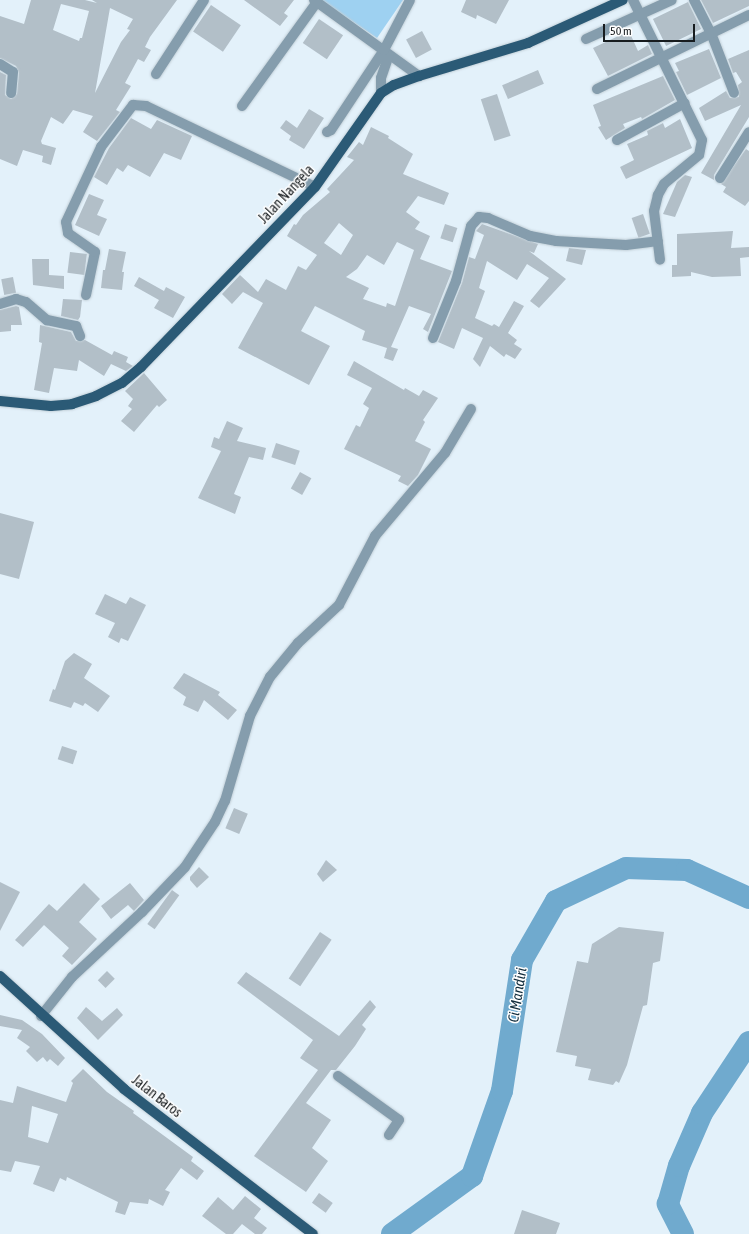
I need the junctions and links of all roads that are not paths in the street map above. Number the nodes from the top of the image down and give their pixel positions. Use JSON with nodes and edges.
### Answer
{"nodes":[{"id":1,"x":204,"y":0,"type":"edge"},
{"id":2,"x":410,"y":0,"type":"edge"},
{"id":3,"x":623,"y":0,"type":"edge"},
{"id":4,"x":633,"y":0,"type":"edge"},
{"id":5,"x":672,"y":0,"type":"edge"},
{"id":6,"x":694,"y":0,"type":"edge"},
{"id":7,"x":316,"y":1,"type":"edge"},
{"id":8,"x":642,"y":14,"type":"junction"},
{"id":9,"x":749,"y":15,"type":"edge"},
{"id":10,"x":711,"y":33,"type":"junction"},
{"id":11,"x":586,"y":39,"type":"dead end"},
{"id":12,"x":386,"y":52,"type":"junction"},
{"id":13,"x":662,"y":57,"type":"junction"},
{"id":14,"x":0,"y":64,"type":"edge"},
{"id":15,"x":156,"y":74,"type":"dead end"},
{"id":16,"x":420,"y":76,"type":"junction"},
{"id":17,"x":597,"y":89,"type":"dead end"},
{"id":18,"x":11,"y":93,"type":"dead end"},
{"id":19,"x":381,"y":93,"type":"junction"},
{"id":20,"x":734,"y":93,"type":"dead end"},
{"id":21,"x":685,"y":103,"type":"junction"},
{"id":22,"x":242,"y":106,"type":"dead end"},
{"id":23,"x":326,"y":132,"type":"dead end"},
{"id":24,"x":749,"y":132,"type":"edge"},
{"id":25,"x":617,"y":140,"type":"dead end"},
{"id":26,"x":720,"y":178,"type":"dead end"},
{"id":27,"x":315,"y":187,"type":"junction"},
{"id":28,"x":658,"y":240,"type":"junction"},
{"id":29,"x":660,"y":260,"type":"dead end"},
{"id":30,"x":86,"y":295,"type":"dead end"},
{"id":31,"x":0,"y":304,"type":"edge"},
{"id":32,"x":80,"y":336,"type":"dead end"},
{"id":33,"x":433,"y":338,"type":"dead end"},
{"id":34,"x":0,"y":401,"type":"edge"},
{"id":35,"x":472,"y":409,"type":"dead end"},
{"id":36,"x":0,"y":976,"type":"edge"},
{"id":37,"x":41,"y":1016,"type":"junction"},
{"id":38,"x":338,"y":1076,"type":"dead end"},
{"id":39,"x":389,"y":1135,"type":"dead end"},
{"id":40,"x":309,"y":1231,"type":"edge"}],
"edges":[{"from":1,"to":15,"type":"street"},
{"from":2,"to":12,"type":"street"},
{"from":3,"to":16,"type":"main road","name":"Jalan Nangela"},
{"from":4,"to":8,"type":"street"},
{"from":5,"to":8,"type":"street"},
{"from":6,"to":10,"type":"street"},
{"from":7,"to":12,"type":"street"},
{"from":7,"to":22,"type":"street"},
{"from":8,"to":11,"type":"street"},
{"from":8,"to":13,"type":"street"},
{"from":9,"to":10,"type":"street"},
{"from":10,"to":13,"type":"street"},
{"from":10,"to":20,"type":"street"},
{"from":12,"to":16,"type":"street"},
{"from":12,"to":19,"type":"street"},
{"from":12,"to":23,"type":"street"},
{"from":13,"to":17,"type":"street"},
{"from":13,"to":21,"type":"street"},
{"from":14,"to":18,"type":"street"},
{"from":16,"to":19,"type":"main road","name":"Jalan Nangela"},
{"from":19,"to":27,"type":"main road","name":"Jalan Nangela"},
{"from":21,"to":25,"type":"street"},
{"from":21,"to":28,"type":"street"},
{"from":24,"to":26,"type":"street"},
{"from":27,"to":30,"type":"street"},
{"from":27,"to":34,"type":"main road","name":"Jalan Nangela"},
{"from":28,"to":29,"type":"street"},
{"from":28,"to":33,"type":"street"},
{"from":31,"to":32,"type":"street"},
{"from":35,"to":37,"type":"street"},
{"from":36,"to":37,"type":"main road","name":"Jalan Baros"},
{"from":37,"to":40,"type":"main road","name":"Jalan Baros"},
{"from":38,"to":39,"type":"street"}]}
